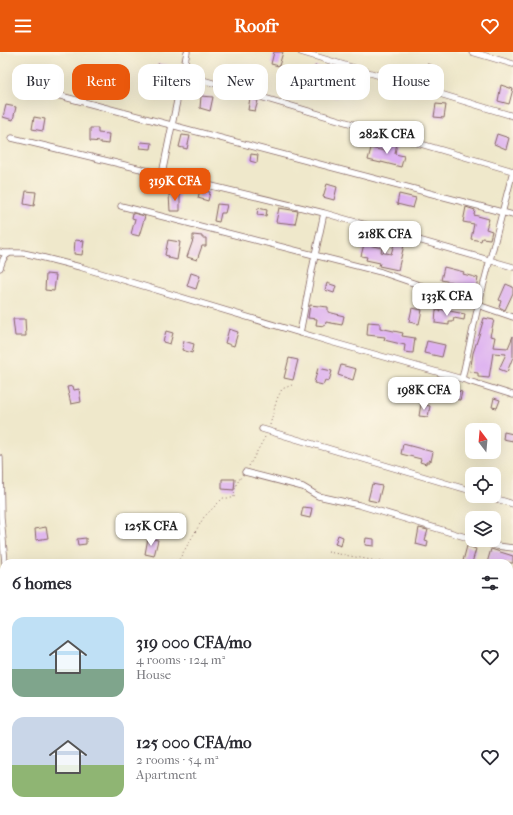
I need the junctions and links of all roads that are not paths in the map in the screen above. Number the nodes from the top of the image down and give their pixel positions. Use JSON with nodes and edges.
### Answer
{"nodes":[{"id":1,"x":187,"y":52,"type":"edge"},
{"id":2,"x":301,"y":52,"type":"edge"},
{"id":3,"x":472,"y":52,"type":"edge"},
{"id":4,"x":184,"y":64,"type":"edge"},
{"id":5,"x":513,"y":64,"type":"edge"},
{"id":6,"x":205,"y":81,"type":"edge"},
{"id":7,"x":64,"y":97,"type":"edge"},
{"id":8,"x":177,"y":100,"type":"edge"},
{"id":9,"x":513,"y":116,"type":"edge"},
{"id":10,"x":172,"y":124,"type":"junction"},
{"id":11,"x":12,"y":138,"type":"dead end"},
{"id":12,"x":513,"y":171,"type":"edge"},
{"id":13,"x":162,"y":174,"type":"junction"},
{"id":14,"x":121,"y":206,"type":"dead end"},
{"id":15,"x":503,"y":212,"type":"junction"},
{"id":16,"x":324,"y":213,"type":"junction"},
{"id":17,"x":513,"y":215,"type":"edge"},
{"id":18,"x":0,"y":252,"type":"edge"},
{"id":19,"x":12,"y":252,"type":"junction"},
{"id":20,"x":314,"y":256,"type":"junction"},
{"id":21,"x":491,"y":260,"type":"junction"},
{"id":22,"x":513,"y":267,"type":"edge"},
{"id":23,"x":0,"y":268,"type":"edge"},
{"id":24,"x":478,"y":306,"type":"junction"},
{"id":25,"x":513,"y":317,"type":"edge"},
{"id":26,"x":300,"y":333,"type":"junction"},
{"id":27,"x":462,"y":379,"type":"junction"},
{"id":28,"x":513,"y":395,"type":"edge"},
{"id":29,"x":262,"y":429,"type":"dead end"},
{"id":30,"x":0,"y":458,"type":"edge"},
{"id":31,"x":245,"y":472,"type":"road end"},
{"id":32,"x":465,"y":489,"type":"edge"},
{"id":33,"x":501,"y":500,"type":"edge"},
{"id":34,"x":513,"y":504,"type":"edge"},
{"id":35,"x":1,"y":517,"type":"edge"},
{"id":36,"x":465,"y":537,"type":"edge"},
{"id":37,"x":501,"y":546,"type":"edge"},
{"id":38,"x":513,"y":548,"type":"edge"},
{"id":39,"x":5,"y":559,"type":"edge"}],
"edges":[{"from":1,"to":4,"type":"street"},
{"from":2,"to":9,"type":"street"},
{"from":3,"to":5,"type":"street"},
{"from":6,"to":12,"type":"street"},
{"from":7,"to":10,"type":"street"},
{"from":8,"to":10,"type":"street"},
{"from":10,"to":13,"type":"street"},
{"from":10,"to":15,"type":"street"},
{"from":11,"to":13,"type":"street"},
{"from":12,"to":15,"type":"street"},
{"from":13,"to":16,"type":"street"},
{"from":14,"to":20,"type":"street"},
{"from":15,"to":17,"type":"street"},
{"from":15,"to":21,"type":"street"},
{"from":16,"to":20,"type":"street"},
{"from":16,"to":21,"type":"street"},
{"from":18,"to":19,"type":"street"},
{"from":19,"to":23,"type":"street"},
{"from":19,"to":26,"type":"street"},
{"from":20,"to":24,"type":"street"},
{"from":20,"to":26,"type":"street"},
{"from":21,"to":22,"type":"street"},
{"from":21,"to":24,"type":"street"},
{"from":24,"to":25,"type":"street"},
{"from":24,"to":27,"type":"street"},
{"from":26,"to":27,"type":"street"},
{"from":27,"to":28,"type":"street"},
{"from":29,"to":32,"type":"street"},
{"from":30,"to":35,"type":"street"},
{"from":31,"to":36,"type":"street"},
{"from":33,"to":34,"type":"street"},
{"from":35,"to":39,"type":"street"},
{"from":37,"to":38,"type":"street"}]}
